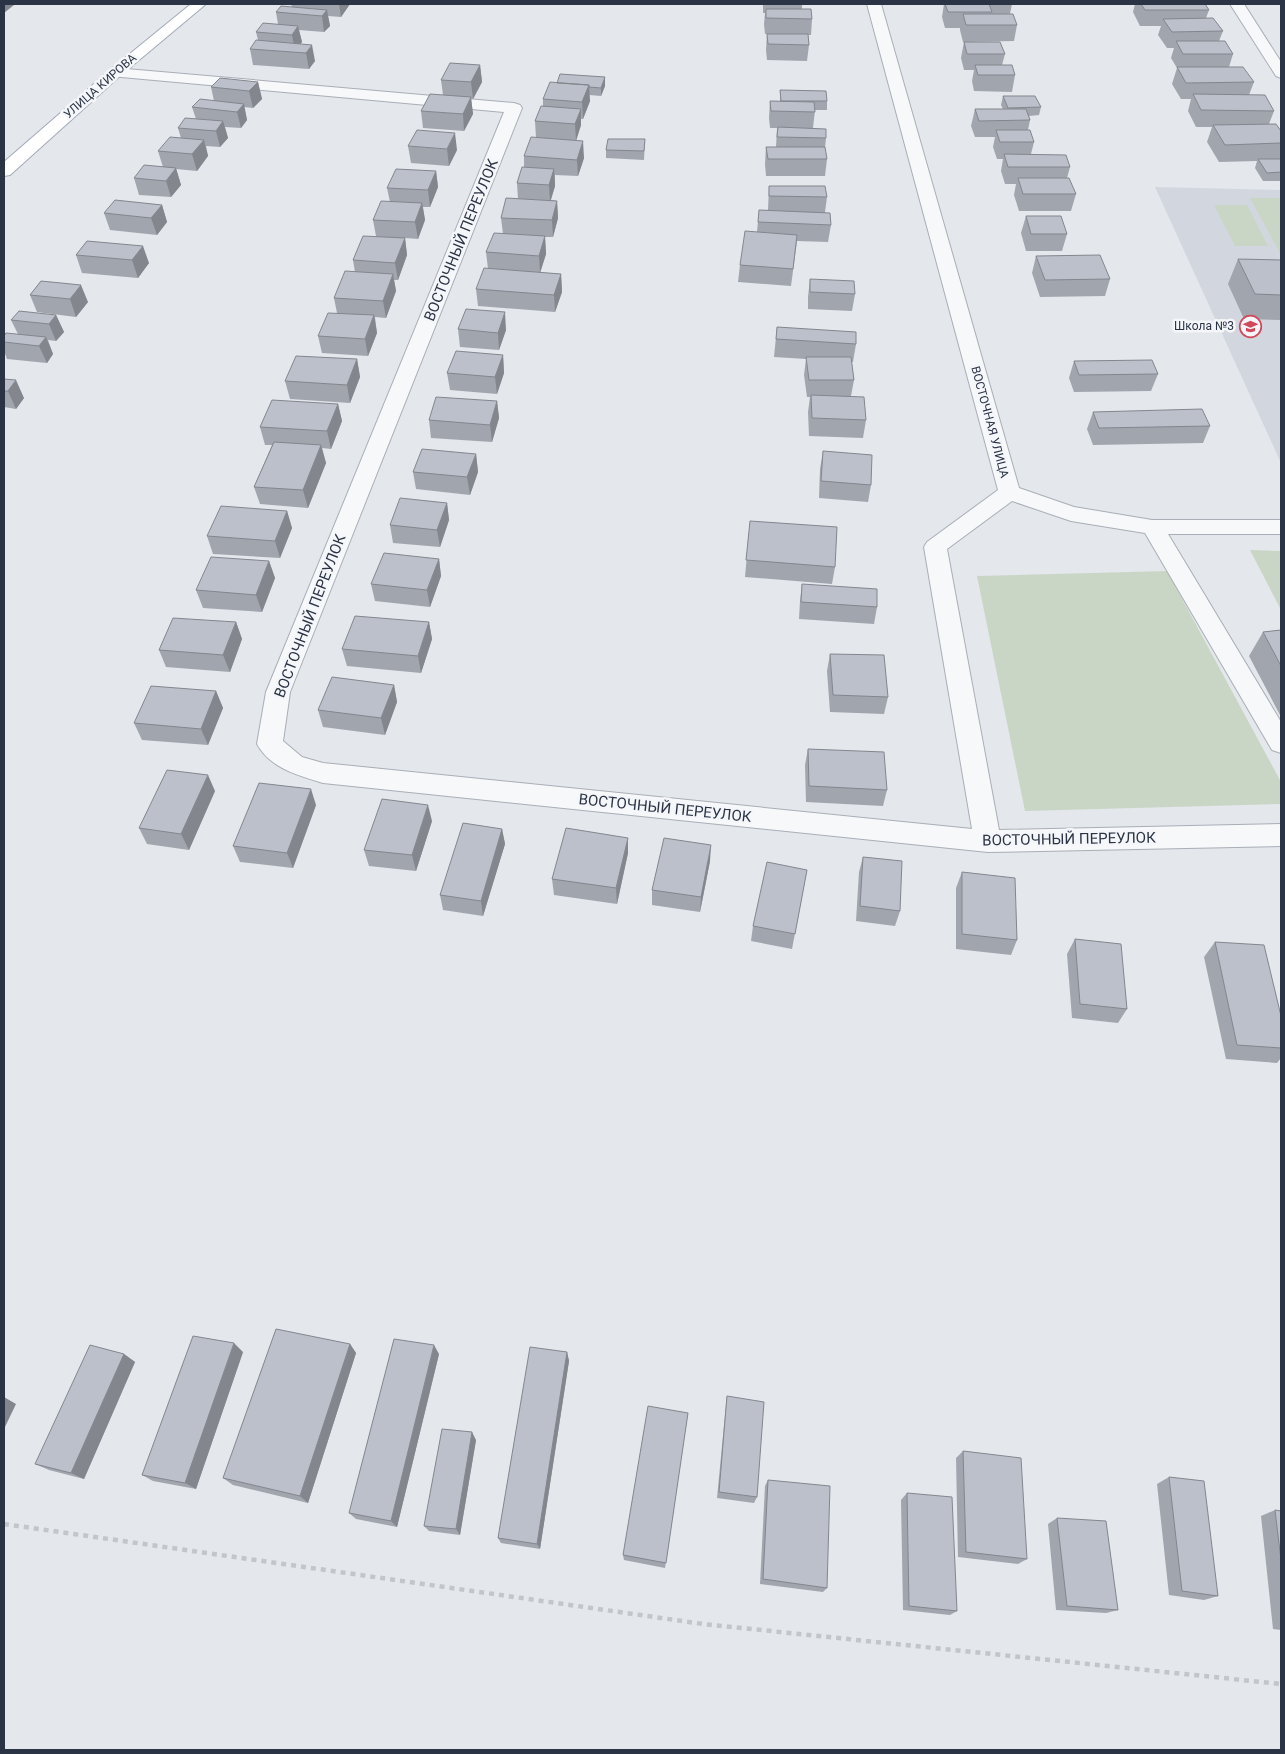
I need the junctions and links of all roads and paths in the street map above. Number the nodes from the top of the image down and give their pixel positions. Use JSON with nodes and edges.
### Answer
{"nodes":[{"id":1,"x":199,"y":4,"type":"edge"},
{"id":2,"x":874,"y":4,"type":"edge"},
{"id":3,"x":1237,"y":4,"type":"edge"},
{"id":4,"x":115,"y":73,"type":"junction"},
{"id":5,"x":1281,"y":73,"type":"edge"},
{"id":6,"x":4,"y":171,"type":"edge"},
{"id":7,"x":1009,"y":492,"type":"junction"},
{"id":8,"x":1152,"y":526,"type":"junction"},
{"id":9,"x":1281,"y":527,"type":"edge"},
{"id":10,"x":1281,"y":743,"type":"edge"},
{"id":11,"x":1281,"y":835,"type":"edge"},
{"id":12,"x":988,"y":841,"type":"junction"},
{"id":13,"x":4,"y":1524,"type":"edge"},
{"id":14,"x":1281,"y":1684,"type":"edge"}],
"edges":[{"from":1,"to":4,"type":"main road","name":"УЛИЦА КИРОВА"},
{"from":2,"to":7,"type":"street","name":"ВОСТОЧНАЯ УЛИЦА"},
{"from":3,"to":5,"type":"street"},
{"from":4,"to":6,"type":"main road","name":"УЛИЦА КИРОВА"},
{"from":4,"to":12,"type":"street","name":"ВОСТОЧНЫЙ ПЕРЕУЛОК"},
{"from":7,"to":8,"type":"street"},
{"from":7,"to":12,"type":"street","name":"ВОСТОЧНАЯ УЛИЦА"},
{"from":8,"to":9,"type":"street"},
{"from":8,"to":10,"type":"street"},
{"from":11,"to":12,"type":"street","name":"ВОСТОЧНЫЙ ПЕРЕУЛОК"},
{"from":13,"to":14,"type":"path"}]}
